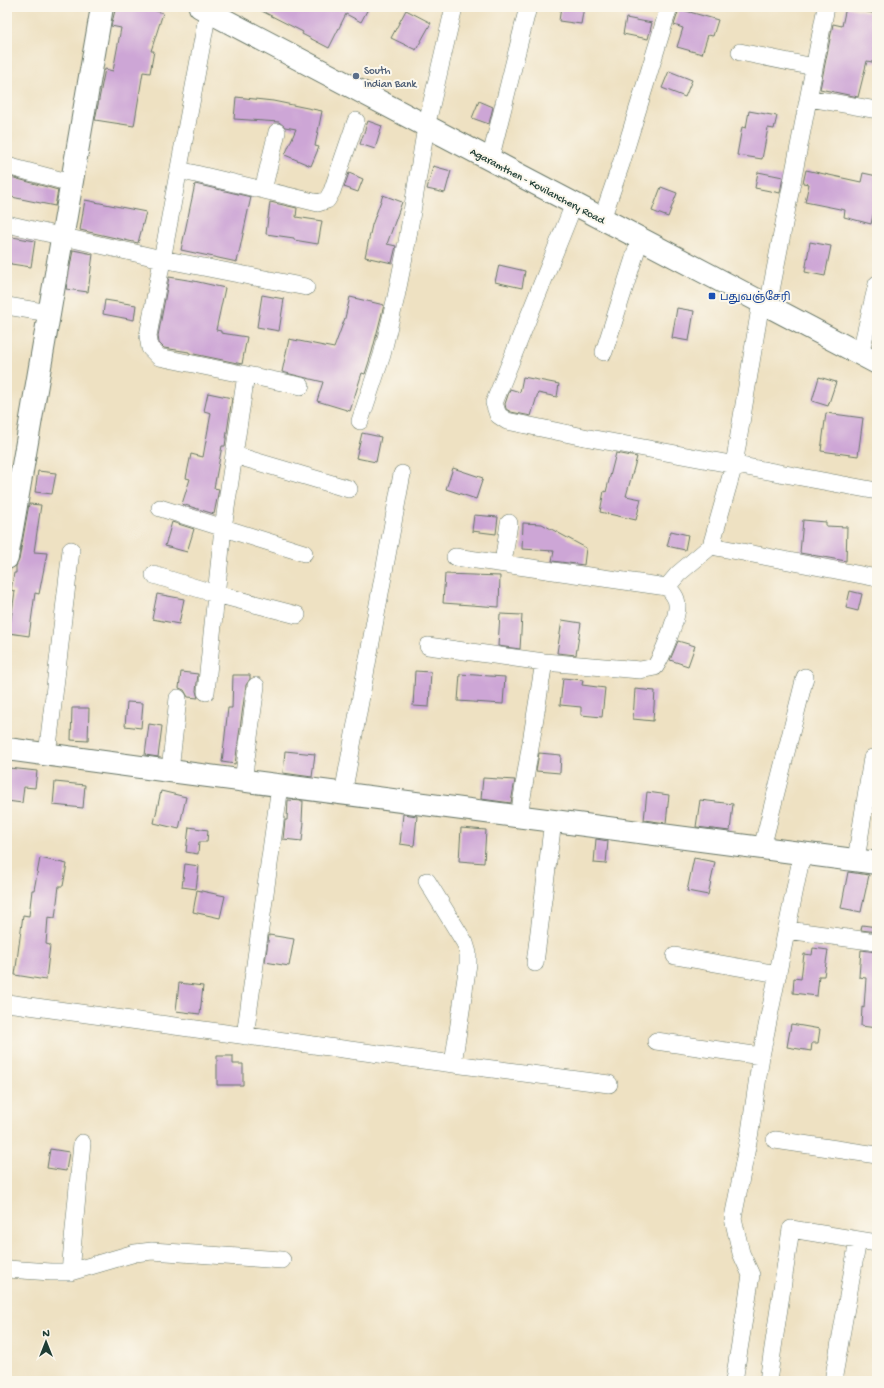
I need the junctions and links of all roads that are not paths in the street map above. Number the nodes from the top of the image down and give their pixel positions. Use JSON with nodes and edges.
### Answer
{"nodes":[{"id":1,"x":102,"y":7,"type":"edge"},
{"id":2,"x":528,"y":7,"type":"edge"},
{"id":3,"x":669,"y":7,"type":"edge"},
{"id":4,"x":826,"y":7,"type":"edge"},
{"id":5,"x":204,"y":9,"type":"edge"},
{"id":6,"x":449,"y":9,"type":"edge"},
{"id":7,"x":740,"y":52,"type":"dead end"},
{"id":8,"x":814,"y":67,"type":"junction"},
{"id":9,"x":809,"y":98,"type":"junction"},
{"id":10,"x":877,"y":110,"type":"edge"},
{"id":11,"x":356,"y":122,"type":"dead end"},
{"id":12,"x":426,"y":126,"type":"junction"},
{"id":13,"x":277,"y":132,"type":"dead end"},
{"id":14,"x":490,"y":160,"type":"junction"},
{"id":15,"x":7,"y":166,"type":"edge"},
{"id":16,"x":179,"y":170,"type":"junction"},
{"id":17,"x":72,"y":183,"type":"junction"},
{"id":18,"x":263,"y":190,"type":"junction"},
{"id":19,"x":574,"y":204,"type":"junction"},
{"id":20,"x":602,"y":219,"type":"junction"},
{"id":21,"x":7,"y":224,"type":"edge"},
{"id":22,"x":62,"y":236,"type":"junction"},
{"id":23,"x":640,"y":239,"type":"junction"},
{"id":24,"x":162,"y":259,"type":"junction"},
{"id":25,"x":877,"y":284,"type":"edge"},
{"id":26,"x":306,"y":287,"type":"dead end"},
{"id":27,"x":765,"y":304,"type":"junction"},
{"id":28,"x":7,"y":306,"type":"edge"},
{"id":29,"x":49,"y":313,"type":"junction"},
{"id":30,"x":604,"y":352,"type":"dead end"},
{"id":31,"x":869,"y":359,"type":"edge"},
{"id":32,"x":246,"y":375,"type":"junction"},
{"id":33,"x":300,"y":386,"type":"dead end"},
{"id":34,"x":360,"y":421,"type":"dead end"},
{"id":35,"x":234,"y":455,"type":"junction"},
{"id":36,"x":734,"y":465,"type":"junction"},
{"id":37,"x":402,"y":474,"type":"dead end"},
{"id":38,"x":349,"y":489,"type":"dead end"},
{"id":39,"x":877,"y":491,"type":"edge"},
{"id":40,"x":160,"y":508,"type":"dead end"},
{"id":41,"x":509,"y":523,"type":"dead end"},
{"id":42,"x":223,"y":528,"type":"junction"},
{"id":43,"x":711,"y":546,"type":"junction"},
{"id":44,"x":72,"y":550,"type":"dead end"},
{"id":45,"x":304,"y":553,"type":"dead end"},
{"id":46,"x":455,"y":557,"type":"dead end"},
{"id":47,"x":7,"y":558,"type":"edge"},
{"id":48,"x":502,"y":563,"type":"junction"},
{"id":49,"x":154,"y":575,"type":"dead end"},
{"id":50,"x":877,"y":578,"type":"edge"},
{"id":51,"x":667,"y":587,"type":"junction"},
{"id":52,"x":216,"y":594,"type":"junction"},
{"id":53,"x":297,"y":615,"type":"dead end"},
{"id":54,"x":428,"y":646,"type":"dead end"},
{"id":55,"x":544,"y":662,"type":"junction"},
{"id":56,"x":805,"y":678,"type":"dead end"},
{"id":57,"x":256,"y":686,"type":"dead end"},
{"id":58,"x":206,"y":692,"type":"dead end"},
{"id":59,"x":178,"y":698,"type":"dead end"},
{"id":60,"x":7,"y":749,"type":"edge"},
{"id":61,"x":46,"y":755,"type":"junction"},
{"id":62,"x":872,"y":758,"type":"dead end"},
{"id":63,"x":170,"y":771,"type":"junction"},
{"id":64,"x":243,"y":781,"type":"junction"},
{"id":65,"x":280,"y":786,"type":"junction"},
{"id":66,"x":343,"y":794,"type":"junction"},
{"id":67,"x":519,"y":816,"type":"junction"},
{"id":68,"x":554,"y":821,"type":"junction"},
{"id":69,"x":762,"y":848,"type":"junction"},
{"id":70,"x":802,"y":854,"type":"junction"},
{"id":71,"x":856,"y":860,"type":"junction"},
{"id":72,"x":877,"y":863,"type":"edge"},
{"id":73,"x":427,"y":881,"type":"dead end"},
{"id":74,"x":787,"y":930,"type":"junction"},
{"id":75,"x":877,"y":942,"type":"edge"},
{"id":76,"x":675,"y":956,"type":"dead end"},
{"id":77,"x":534,"y":963,"type":"dead end"},
{"id":78,"x":778,"y":974,"type":"junction"},
{"id":79,"x":7,"y":1003,"type":"edge"},
{"id":80,"x":245,"y":1036,"type":"junction"},
{"id":81,"x":656,"y":1041,"type":"dead end"},
{"id":82,"x":761,"y":1056,"type":"junction"},
{"id":83,"x":453,"y":1064,"type":"junction"},
{"id":84,"x":609,"y":1084,"type":"dead end"},
{"id":85,"x":775,"y":1140,"type":"dead end"},
{"id":86,"x":82,"y":1143,"type":"dead end"},
{"id":87,"x":877,"y":1155,"type":"edge"},
{"id":88,"x":858,"y":1240,"type":"junction"},
{"id":89,"x":877,"y":1243,"type":"edge"},
{"id":90,"x":282,"y":1260,"type":"dead end"},
{"id":91,"x":7,"y":1269,"type":"edge"},
{"id":92,"x":70,"y":1272,"type":"junction"},
{"id":93,"x":734,"y":1381,"type":"edge"},
{"id":94,"x":768,"y":1381,"type":"edge"},
{"id":95,"x":833,"y":1381,"type":"edge"}],
"edges":[{"from":1,"to":17,"type":"street"},
{"from":2,"to":14,"type":"street"},
{"from":3,"to":20,"type":"street"},
{"from":4,"to":8,"type":"street"},
{"from":5,"to":12,"type":"street","name":"Agaramthen - Kovilanchery Road"},
{"from":5,"to":16,"type":"street"},
{"from":6,"to":12,"type":"street"},
{"from":7,"to":8,"type":"street"},
{"from":8,"to":9,"type":"street"},
{"from":9,"to":10,"type":"street"},
{"from":9,"to":27,"type":"street"},
{"from":11,"to":18,"type":"street"},
{"from":12,"to":14,"type":"street","name":"Agaramthen - Kovilanchery Road"},
{"from":12,"to":34,"type":"street"},
{"from":13,"to":18,"type":"street"},
{"from":14,"to":19,"type":"street","name":"Agaramthen - Kovilanchery Road"},
{"from":15,"to":17,"type":"street"},
{"from":16,"to":18,"type":"street"},
{"from":16,"to":24,"type":"street"},
{"from":17,"to":22,"type":"street"},
{"from":19,"to":20,"type":"street","name":"Agaramthen - Kovilanchery Road"},
{"from":19,"to":36,"type":"street"},
{"from":20,"to":23,"type":"street","name":"Agaramthen - Kovilanchery Road"},
{"from":21,"to":22,"type":"street"},
{"from":22,"to":24,"type":"street"},
{"from":22,"to":29,"type":"street"},
{"from":23,"to":27,"type":"street","name":"Agaramthen - Kovilanchery Road"},
{"from":23,"to":30,"type":"street"},
{"from":24,"to":26,"type":"street"},
{"from":24,"to":32,"type":"street"},
{"from":25,"to":31,"type":"street"},
{"from":27,"to":31,"type":"street","name":"Agaramthen - Kovilanchery Road"},
{"from":27,"to":36,"type":"street"},
{"from":28,"to":29,"type":"street"},
{"from":29,"to":47,"type":"street"},
{"from":32,"to":33,"type":"street"},
{"from":32,"to":35,"type":"street"},
{"from":35,"to":38,"type":"street"},
{"from":35,"to":42,"type":"street"},
{"from":36,"to":39,"type":"street"},
{"from":36,"to":43,"type":"street"},
{"from":37,"to":66,"type":"street"},
{"from":40,"to":42,"type":"street"},
{"from":41,"to":48,"type":"street"},
{"from":42,"to":45,"type":"street"},
{"from":42,"to":52,"type":"street"},
{"from":43,"to":50,"type":"street"},
{"from":43,"to":51,"type":"street"},
{"from":44,"to":61,"type":"street"},
{"from":46,"to":48,"type":"street"},
{"from":48,"to":51,"type":"street"},
{"from":49,"to":52,"type":"street"},
{"from":51,"to":55,"type":"street"},
{"from":52,"to":53,"type":"street"},
{"from":52,"to":58,"type":"street"},
{"from":54,"to":55,"type":"street"},
{"from":55,"to":67,"type":"street"},
{"from":56,"to":69,"type":"street"},
{"from":57,"to":64,"type":"street"},
{"from":59,"to":63,"type":"street"},
{"from":60,"to":61,"type":"street"},
{"from":61,"to":63,"type":"street"},
{"from":62,"to":71,"type":"street"},
{"from":63,"to":64,"type":"street"},
{"from":64,"to":65,"type":"street"},
{"from":65,"to":66,"type":"street"},
{"from":65,"to":80,"type":"street"},
{"from":66,"to":67,"type":"street"},
{"from":67,"to":68,"type":"street"},
{"from":68,"to":69,"type":"street"},
{"from":68,"to":77,"type":"street"},
{"from":69,"to":70,"type":"street"},
{"from":70,"to":71,"type":"street"},
{"from":70,"to":74,"type":"street"},
{"from":71,"to":72,"type":"street"},
{"from":73,"to":83,"type":"street"},
{"from":74,"to":75,"type":"street"},
{"from":74,"to":78,"type":"street"},
{"from":76,"to":78,"type":"street"},
{"from":78,"to":82,"type":"street"},
{"from":79,"to":80,"type":"street"},
{"from":80,"to":83,"type":"street"},
{"from":81,"to":82,"type":"street"},
{"from":82,"to":93,"type":"street"},
{"from":83,"to":84,"type":"street"},
{"from":85,"to":87,"type":"street"},
{"from":86,"to":92,"type":"street"},
{"from":88,"to":89,"type":"street"},
{"from":88,"to":94,"type":"street"},
{"from":88,"to":95,"type":"street"},
{"from":90,"to":92,"type":"street"},
{"from":91,"to":92,"type":"street"}]}
